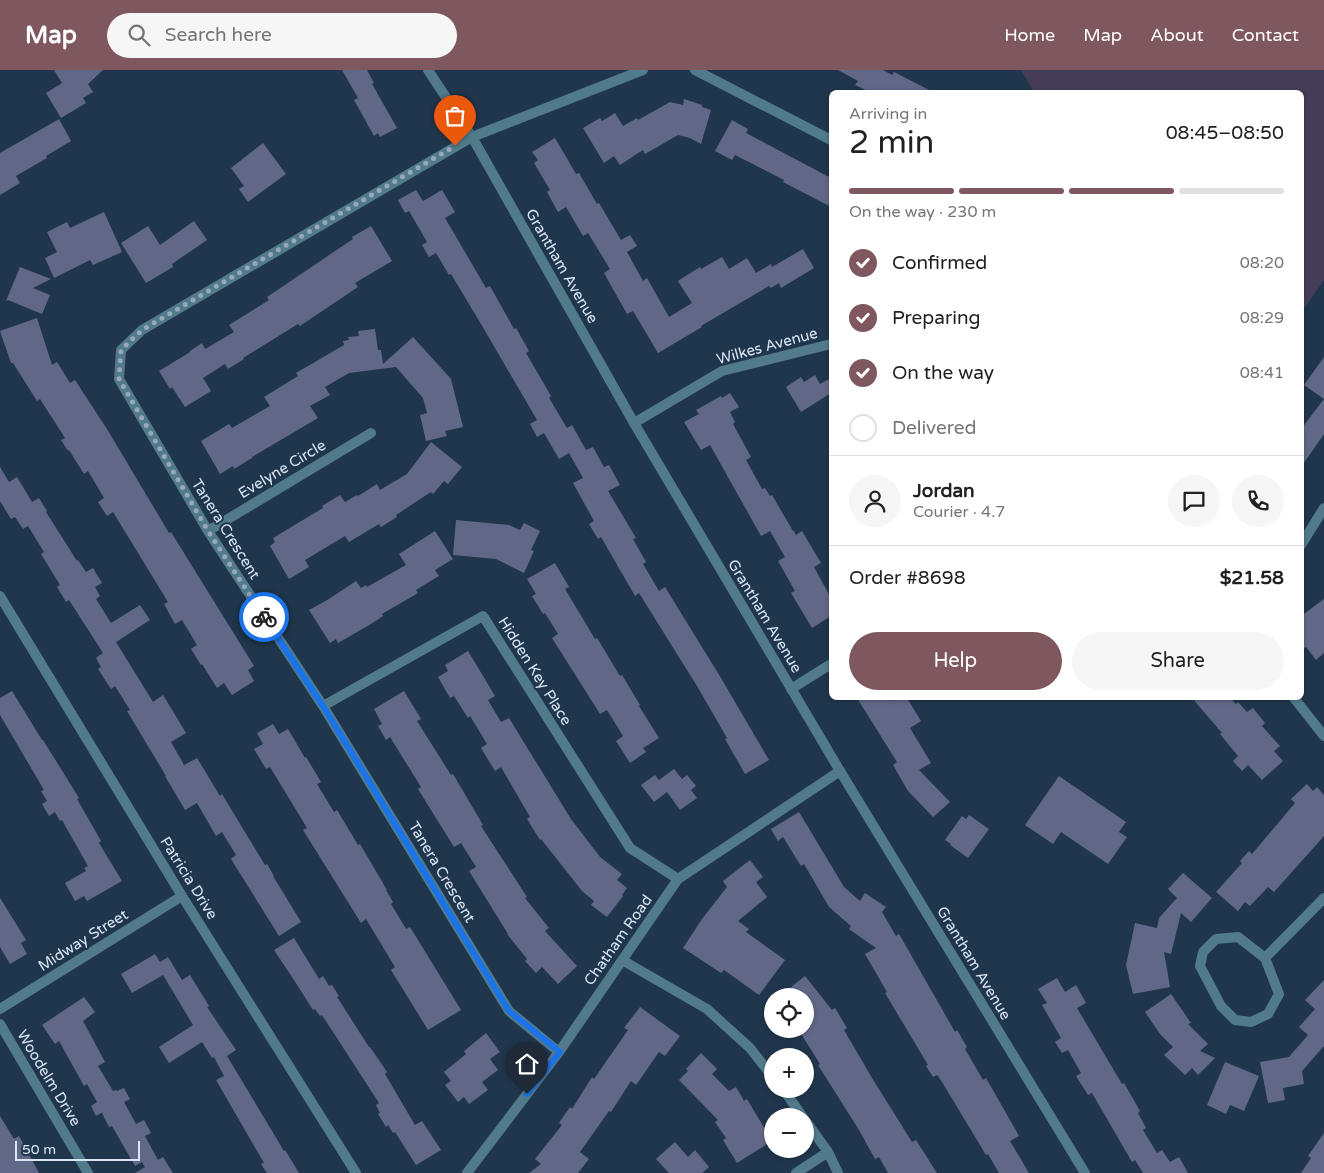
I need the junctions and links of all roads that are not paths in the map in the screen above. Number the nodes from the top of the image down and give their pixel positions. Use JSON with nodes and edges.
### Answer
{"nodes":[{"id":1,"x":428,"y":70,"type":"edge"},
{"id":2,"x":643,"y":70,"type":"edge"},
{"id":3,"x":695,"y":70,"type":"edge"},
{"id":4,"x":472,"y":137,"type":"junction"},
{"id":5,"x":829,"y":139,"type":"edge"},
{"id":6,"x":829,"y":344,"type":"edge"},
{"id":7,"x":634,"y":423,"type":"junction"},
{"id":8,"x":371,"y":433,"type":"dead end"},
{"id":9,"x":1324,"y":508,"type":"edge"},
{"id":10,"x":208,"y":531,"type":"junction"},
{"id":11,"x":1304,"y":540,"type":"edge"},
{"id":12,"x":0,"y":596,"type":"edge"},
{"id":13,"x":829,"y":665,"type":"edge"},
{"id":14,"x":791,"y":689,"type":"junction"},
{"id":15,"x":1296,"y":700,"type":"edge"},
{"id":16,"x":323,"y":706,"type":"junction"},
{"id":17,"x":1324,"y":736,"type":"edge"},
{"id":18,"x":840,"y":771,"type":"junction"},
{"id":19,"x":678,"y":879,"type":"junction"},
{"id":20,"x":182,"y":896,"type":"junction"},
{"id":21,"x":1324,"y":898,"type":"edge"},
{"id":22,"x":1265,"y":958,"type":"junction"},
{"id":23,"x":622,"y":960,"type":"junction"},
{"id":24,"x":0,"y":1009,"type":"edge"},
{"id":25,"x":0,"y":1024,"type":"edge"},
{"id":26,"x":560,"y":1052,"type":"junction"},
{"id":27,"x":764,"y":1066,"type":"edge"},
{"id":28,"x":814,"y":1133,"type":"edge"},
{"id":29,"x":828,"y":1152,"type":"junction"},
{"id":30,"x":88,"y":1173,"type":"edge"},
{"id":31,"x":356,"y":1173,"type":"edge"},
{"id":32,"x":467,"y":1173,"type":"edge"},
{"id":33,"x":796,"y":1173,"type":"edge"},
{"id":34,"x":838,"y":1173,"type":"edge"},
{"id":35,"x":1085,"y":1173,"type":"edge"}],
"edges":[{"from":1,"to":4,"type":"street","name":"Grantham Avenue"},
{"from":2,"to":4,"type":"street","name":"Tanera Crescent"},
{"from":3,"to":5,"type":"street"},
{"from":4,"to":7,"type":"street","name":"Grantham Avenue"},
{"from":4,"to":10,"type":"street","name":"Tanera Crescent"},
{"from":6,"to":7,"type":"street","name":"Wilkes Avenue"},
{"from":7,"to":14,"type":"street","name":"Grantham Avenue"},
{"from":8,"to":10,"type":"street","name":"Evelyne Circle"},
{"from":9,"to":11,"type":"street"},
{"from":10,"to":16,"type":"street","name":"Tanera Crescent"},
{"from":12,"to":20,"type":"street","name":"Patricia Drive"},
{"from":13,"to":14,"type":"street"},
{"from":14,"to":18,"type":"street","name":"Grantham Avenue"},
{"from":15,"to":17,"type":"street"},
{"from":16,"to":19,"type":"street","name":"Hidden Key Place"},
{"from":16,"to":26,"type":"street","name":"Tanera Crescent"},
{"from":18,"to":19,"type":"street","name":"Chatham Road"},
{"from":18,"to":35,"type":"street","name":"Grantham Avenue"},
{"from":19,"to":23,"type":"street","name":"Chatham Road"},
{"from":20,"to":24,"type":"street","name":"Midway Street"},
{"from":20,"to":31,"type":"street","name":"Patricia Drive"},
{"from":21,"to":22,"type":"street"},
{"from":22,"to":22,"type":"street"},
{"from":23,"to":26,"type":"street","name":"Chatham Road"},
{"from":23,"to":27,"type":"street"},
{"from":25,"to":30,"type":"street","name":"Woodelm Drive"},
{"from":26,"to":32,"type":"street","name":"Chatham Road"},
{"from":28,"to":29,"type":"street"},
{"from":29,"to":33,"type":"street"},
{"from":29,"to":34,"type":"street"}]}
